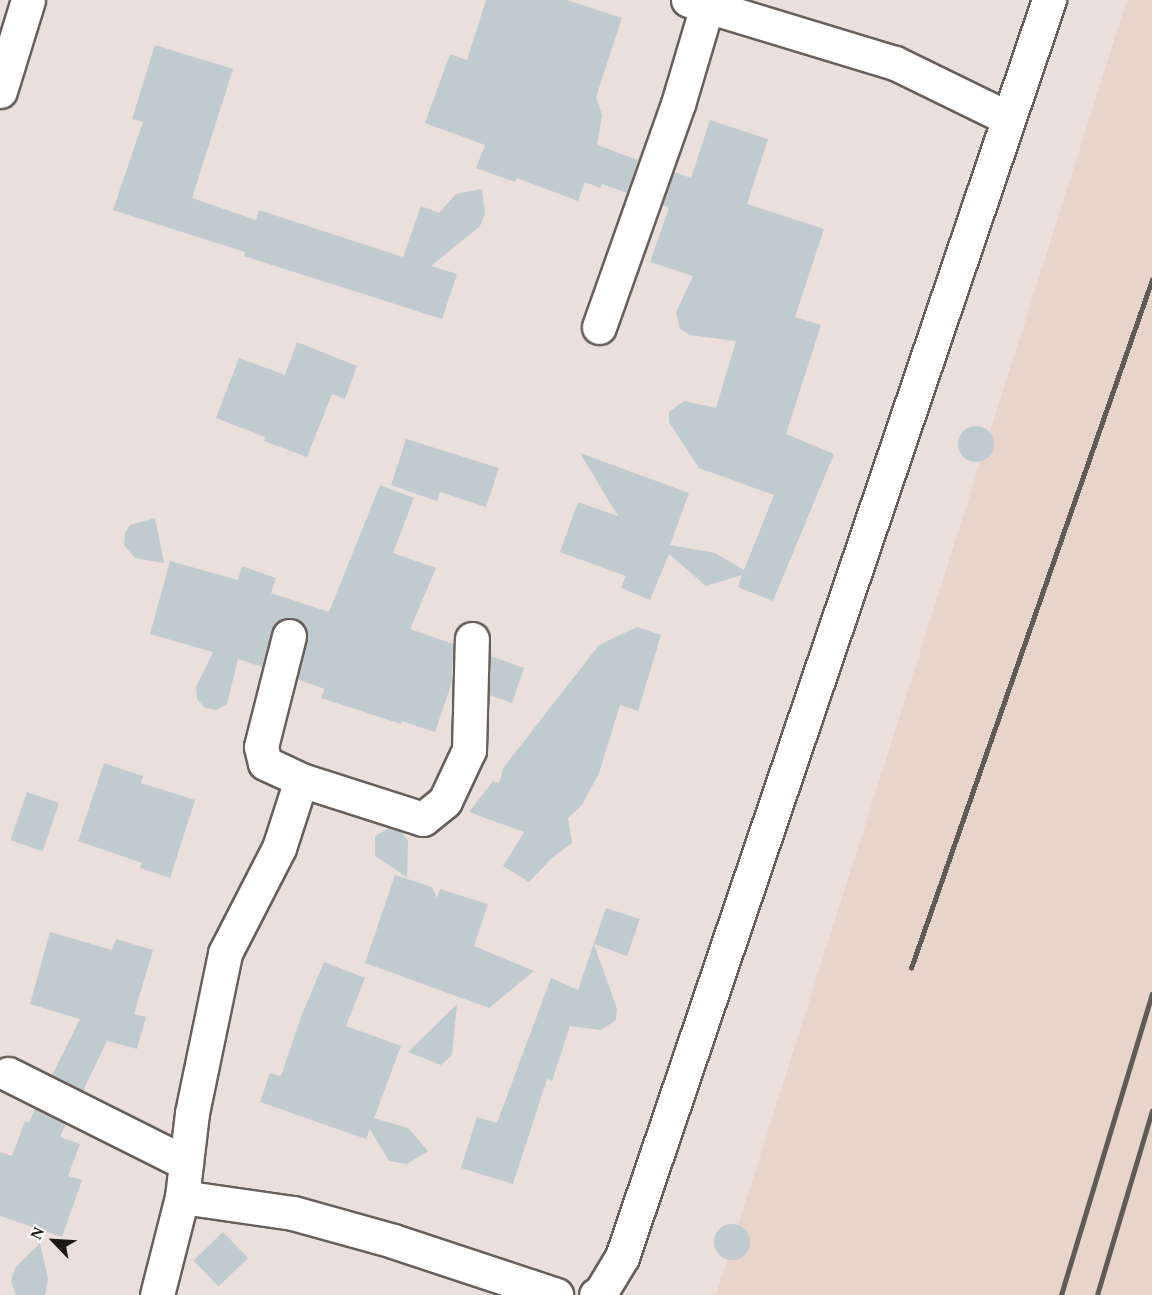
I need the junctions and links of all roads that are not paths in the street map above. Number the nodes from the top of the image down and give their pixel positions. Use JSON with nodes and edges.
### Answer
{"nodes":[{"id":1,"x":28,"y":0,"type":"edge"},
{"id":2,"x":1049,"y":0,"type":"edge"},
{"id":3,"x":698,"y":3,"type":"edge"},
{"id":4,"x":0,"y":91,"type":"edge"},
{"id":5,"x":1008,"y":118,"type":"junction"},
{"id":6,"x":599,"y":327,"type":"dead end"},
{"id":7,"x":289,"y":636,"type":"dead end"},
{"id":8,"x":472,"y":639,"type":"dead end"},
{"id":9,"x":302,"y":780,"type":"junction"},
{"id":10,"x":8,"y":1074,"type":"dead end"},
{"id":11,"x":186,"y":1162,"type":"junction"},
{"id":12,"x":182,"y":1197,"type":"junction"},
{"id":13,"x":157,"y":1295,"type":"edge"},
{"id":14,"x":556,"y":1295,"type":"edge"},
{"id":15,"x":596,"y":1295,"type":"edge"}],
"edges":[{"from":1,"to":4,"type":"street"},
{"from":2,"to":5,"type":"street"},
{"from":3,"to":5,"type":"street"},
{"from":3,"to":6,"type":"street"},
{"from":5,"to":15,"type":"street"},
{"from":7,"to":9,"type":"street"},
{"from":8,"to":9,"type":"street"},
{"from":9,"to":11,"type":"street"},
{"from":10,"to":11,"type":"street"},
{"from":11,"to":12,"type":"street"},
{"from":12,"to":13,"type":"street"},
{"from":12,"to":14,"type":"street"}]}
